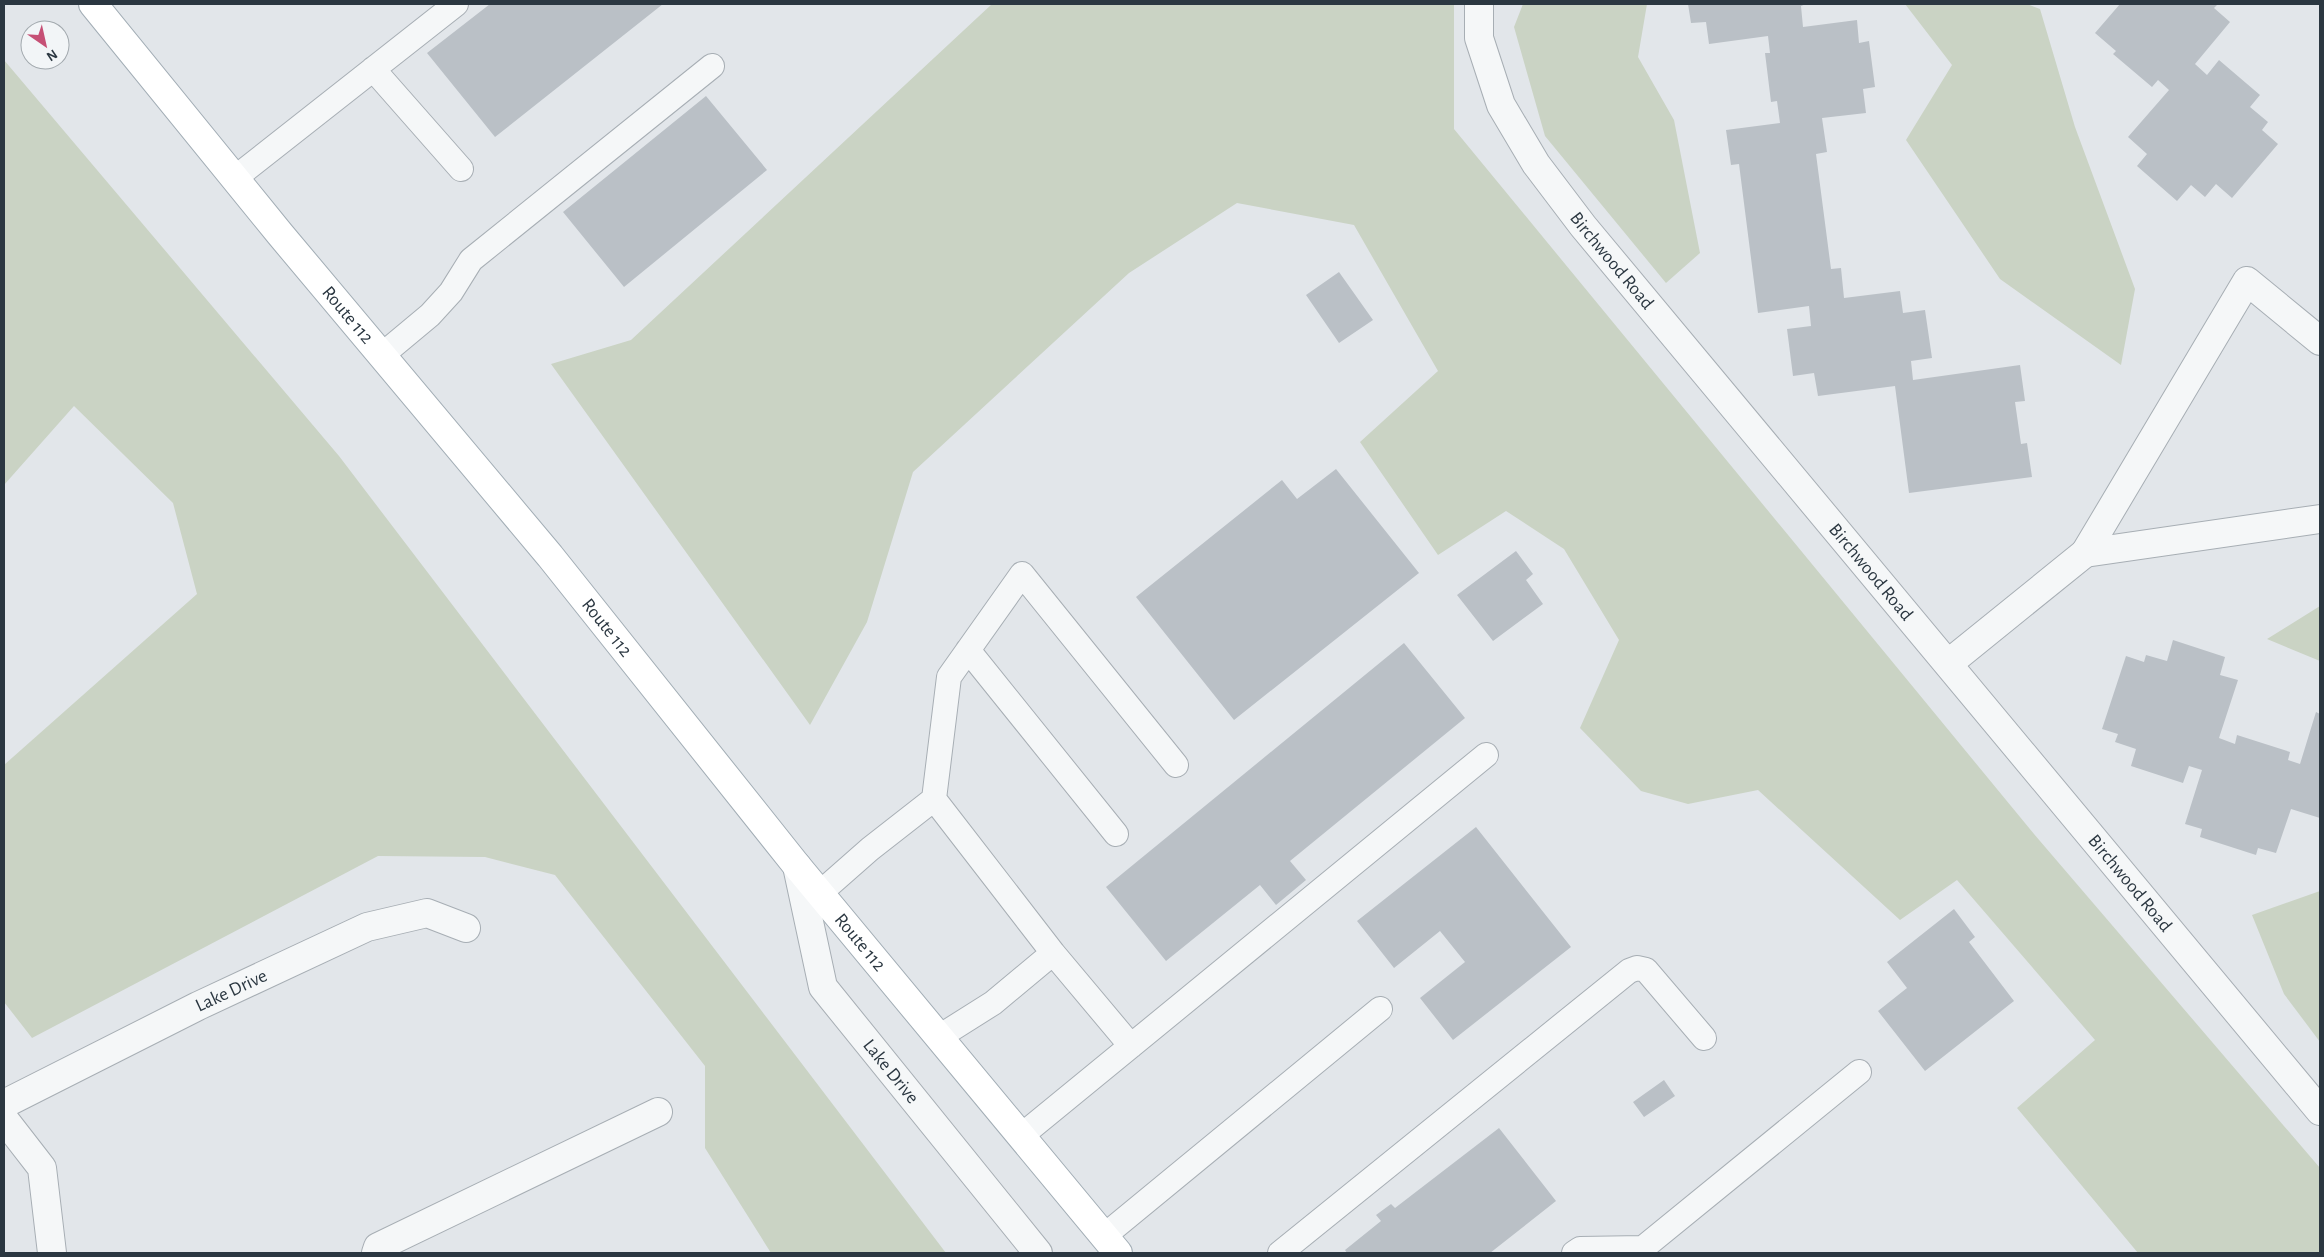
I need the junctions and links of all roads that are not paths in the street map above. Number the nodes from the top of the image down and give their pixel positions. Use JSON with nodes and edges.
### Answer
{"nodes":[{"id":1,"x":93,"y":4,"type":"edge"},
{"id":2,"x":456,"y":4,"type":"edge"},
{"id":3,"x":1479,"y":4,"type":"edge"},
{"id":4,"x":712,"y":66,"type":"dead end"},
{"id":5,"x":373,"y":69,"type":"junction"},
{"id":6,"x":461,"y":169,"type":"dead end"},
{"id":7,"x":234,"y":178,"type":"junction"},
{"id":8,"x":2320,"y":341,"type":"edge"},
{"id":9,"x":382,"y":355,"type":"junction"},
{"id":10,"x":2320,"y":519,"type":"edge"},
{"id":11,"x":2085,"y":553,"type":"junction"},
{"id":12,"x":968,"y":650,"type":"junction"},
{"id":13,"x":1949,"y":663,"type":"junction"},
{"id":14,"x":1486,"y":755,"type":"dead end"},
{"id":15,"x":1176,"y":765,"type":"dead end"},
{"id":16,"x":934,"y":799,"type":"junction"},
{"id":17,"x":1116,"y":834,"type":"dead end"},
{"id":18,"x":797,"y":866,"type":"junction"},
{"id":19,"x":820,"y":894,"type":"junction"},
{"id":20,"x":466,"y":928,"type":"dead end"},
{"id":21,"x":1053,"y":952,"type":"junction"},
{"id":22,"x":1380,"y":1008,"type":"dead end"},
{"id":23,"x":939,"y":1037,"type":"junction"},
{"id":24,"x":1704,"y":1038,"type":"dead end"},
{"id":25,"x":1131,"y":1046,"type":"junction"},
{"id":26,"x":1859,"y":1072,"type":"dead end"},
{"id":27,"x":4,"y":1104,"type":"edge"},
{"id":28,"x":2320,"y":1111,"type":"edge"},
{"id":29,"x":658,"y":1112,"type":"dead end"},
{"id":30,"x":4,"y":1120,"type":"edge"},
{"id":31,"x":1021,"y":1136,"type":"junction"},
{"id":32,"x":1111,"y":1244,"type":"edge"},
{"id":33,"x":52,"y":1253,"type":"edge"},
{"id":34,"x":376,"y":1253,"type":"edge"},
{"id":35,"x":1038,"y":1253,"type":"edge"},
{"id":36,"x":1280,"y":1253,"type":"edge"},
{"id":37,"x":1574,"y":1253,"type":"edge"}],
"edges":[{"from":1,"to":7,"type":"main road","name":"Route 112"},
{"from":2,"to":5,"type":"lane"},
{"from":3,"to":13,"type":"street","name":"Birchwood Road"},
{"from":4,"to":9,"type":"lane"},
{"from":5,"to":6,"type":"lane"},
{"from":5,"to":7,"type":"lane"},
{"from":7,"to":9,"type":"main road","name":"Route 112"},
{"from":8,"to":11,"type":"street"},
{"from":9,"to":18,"type":"main road","name":"Route 112"},
{"from":10,"to":11,"type":"street"},
{"from":11,"to":13,"type":"street"},
{"from":12,"to":15,"type":"lane"},
{"from":12,"to":16,"type":"lane"},
{"from":12,"to":17,"type":"lane"},
{"from":13,"to":28,"type":"street","name":"Birchwood Road"},
{"from":14,"to":25,"type":"lane"},
{"from":16,"to":19,"type":"lane"},
{"from":16,"to":21,"type":"lane"},
{"from":18,"to":19,"type":"main road","name":"Route 112"},
{"from":18,"to":35,"type":"street","name":"Lake Drive"},
{"from":19,"to":23,"type":"main road","name":"Route 112"},
{"from":20,"to":27,"type":"street","name":"Lake Drive"},
{"from":21,"to":23,"type":"lane"},
{"from":21,"to":25,"type":"lane"},
{"from":22,"to":32,"type":"lane"},
{"from":23,"to":31,"type":"main road","name":"Route 112"},
{"from":24,"to":36,"type":"lane"},
{"from":25,"to":31,"type":"lane"},
{"from":26,"to":37,"type":"lane"},
{"from":29,"to":34,"type":"street"},
{"from":30,"to":33,"type":"street"},
{"from":31,"to":32,"type":"main road","name":"Route 112"}]}
